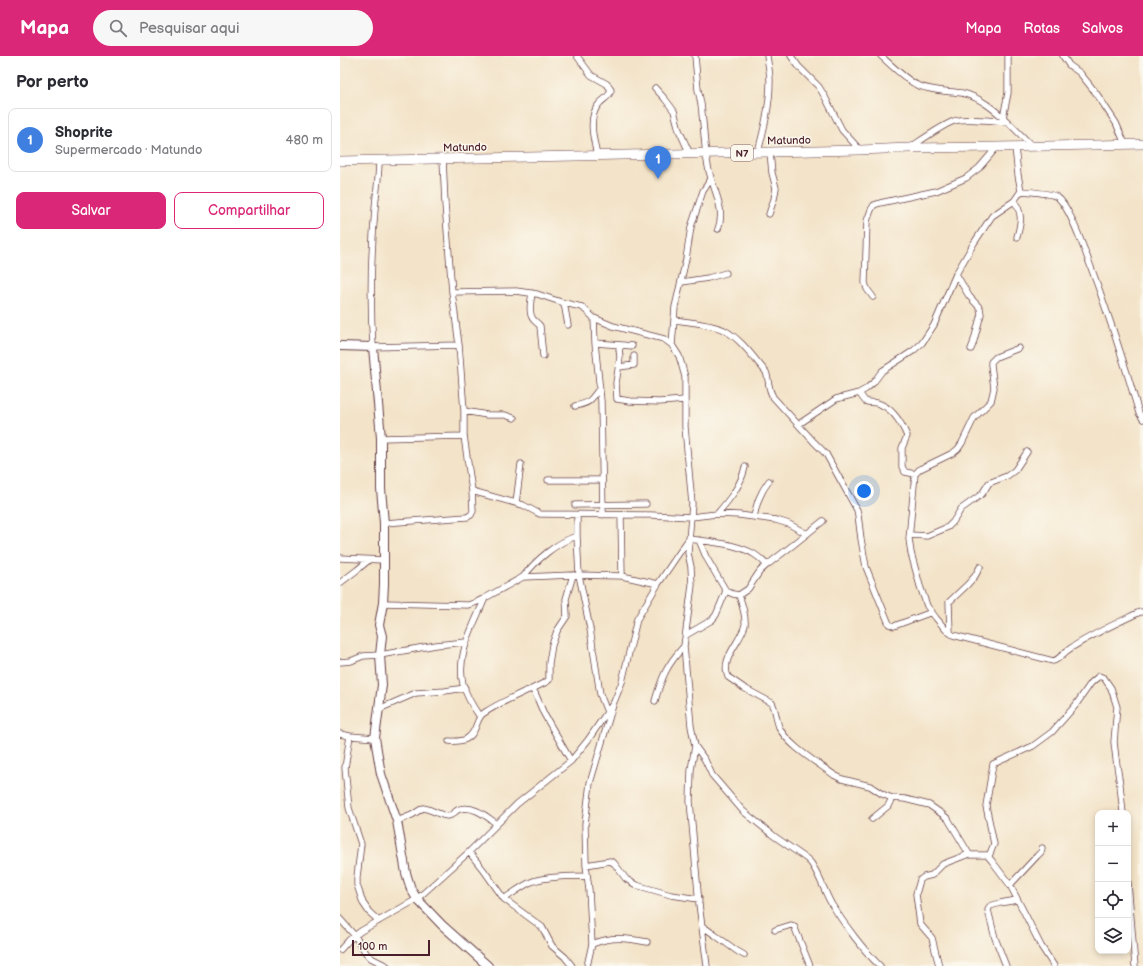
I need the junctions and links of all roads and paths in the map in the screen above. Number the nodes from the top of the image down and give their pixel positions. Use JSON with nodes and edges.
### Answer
{"nodes":[{"id":1,"x":577,"y":56,"type":"edge"},
{"id":2,"x":695,"y":56,"type":"edge"},
{"id":3,"x":767,"y":56,"type":"edge"},
{"id":4,"x":791,"y":56,"type":"edge"},
{"id":5,"x":881,"y":56,"type":"edge"},
{"id":6,"x":1008,"y":56,"type":"edge"},
{"id":7,"x":1063,"y":56,"type":"edge"},
{"id":8,"x":655,"y":88,"type":"dead end"},
{"id":9,"x":1005,"y":120,"type":"junction"},
{"id":10,"x":1125,"y":144,"type":"junction"},
{"id":11,"x":1143,"y":144,"type":"edge"},
{"id":12,"x":1032,"y":146,"type":"junction"},
{"id":13,"x":997,"y":147,"type":"junction"},
{"id":14,"x":1015,"y":147,"type":"junction"},
{"id":15,"x":909,"y":148,"type":"junction"},
{"id":16,"x":860,"y":150,"type":"junction"},
{"id":17,"x":758,"y":152,"type":"junction"},
{"id":18,"x":770,"y":152,"type":"junction"},
{"id":19,"x":690,"y":154,"type":"junction"},
{"id":20,"x":705,"y":154,"type":"junction"},
{"id":21,"x":597,"y":156,"type":"junction"},
{"id":22,"x":443,"y":159,"type":"junction"},
{"id":23,"x":379,"y":160,"type":"junction"},
{"id":24,"x":340,"y":161,"type":"edge"},
{"id":25,"x":711,"y":179,"type":"junction"},
{"id":26,"x":1022,"y":191,"type":"junction"},
{"id":27,"x":1014,"y":201,"type":"junction"},
{"id":28,"x":769,"y":214,"type":"dead end"},
{"id":29,"x":718,"y":229,"type":"dead end"},
{"id":30,"x":1017,"y":238,"type":"dead end"},
{"id":31,"x":726,"y":273,"type":"dead end"},
{"id":32,"x":956,"y":274,"type":"junction"},
{"id":33,"x":682,"y":282,"type":"junction"},
{"id":34,"x":452,"y":292,"type":"junction"},
{"id":35,"x":532,"y":293,"type":"junction"},
{"id":36,"x":873,"y":297,"type":"dead end"},
{"id":37,"x":564,"y":303,"type":"junction"},
{"id":38,"x":594,"y":318,"type":"junction"},
{"id":39,"x":674,"y":320,"type":"junction"},
{"id":40,"x":568,"y":325,"type":"dead end"},
{"id":41,"x":595,"y":343,"type":"junction"},
{"id":42,"x":672,"y":344,"type":"junction"},
{"id":43,"x":459,"y":345,"type":"junction"},
{"id":44,"x":340,"y":346,"type":"edge"},
{"id":45,"x":622,"y":346,"type":"junction"},
{"id":46,"x":632,"y":346,"type":"dead end"},
{"id":47,"x":373,"y":347,"type":"junction"},
{"id":48,"x":1019,"y":348,"type":"dead end"},
{"id":49,"x":971,"y":349,"type":"dead end"},
{"id":50,"x":543,"y":356,"type":"dead end"},
{"id":51,"x":634,"y":356,"type":"dead end"},
{"id":52,"x":619,"y":367,"type":"junction"},
{"id":53,"x":599,"y":389,"type":"junction"},
{"id":54,"x":859,"y":393,"type":"junction"},
{"id":55,"x":685,"y":400,"type":"junction"},
{"id":56,"x":575,"y":406,"type":"dead end"},
{"id":57,"x":464,"y":411,"type":"junction"},
{"id":58,"x":514,"y":418,"type":"dead end"},
{"id":59,"x":1143,"y":418,"type":"edge"},
{"id":60,"x":798,"y":424,"type":"junction"},
{"id":61,"x":464,"y":436,"type":"junction"},
{"id":62,"x":381,"y":438,"type":"junction"},
{"id":63,"x":1027,"y":452,"type":"dead end"},
{"id":64,"x":521,"y":464,"type":"dead end"},
{"id":65,"x":745,"y":466,"type":"dead end"},
{"id":66,"x":915,"y":474,"type":"junction"},
{"id":67,"x":548,"y":480,"type":"dead end"},
{"id":68,"x":602,"y":480,"type":"junction"},
{"id":69,"x":769,"y":481,"type":"dead end"},
{"id":70,"x":472,"y":491,"type":"junction"},
{"id":71,"x":516,"y":503,"type":"junction"},
{"id":72,"x":646,"y":504,"type":"dead end"},
{"id":73,"x":575,"y":505,"type":"dead end"},
{"id":74,"x":603,"y":505,"type":"junction"},
{"id":75,"x":717,"y":514,"type":"junction"},
{"id":76,"x":577,"y":515,"type":"junction"},
{"id":77,"x":603,"y":515,"type":"junction"},
{"id":78,"x":621,"y":515,"type":"junction"},
{"id":79,"x":691,"y":517,"type":"junction"},
{"id":80,"x":754,"y":517,"type":"junction"},
{"id":81,"x":823,"y":521,"type":"dead end"},
{"id":82,"x":384,"y":523,"type":"junction"},
{"id":83,"x":807,"y":534,"type":"junction"},
{"id":84,"x":910,"y":535,"type":"junction"},
{"id":85,"x":577,"y":536,"type":"junction"},
{"id":86,"x":689,"y":539,"type":"junction"},
{"id":87,"x":699,"y":540,"type":"junction"},
{"id":88,"x":340,"y":558,"type":"edge"},
{"id":89,"x":369,"y":560,"type":"junction"},
{"id":90,"x":383,"y":560,"type":"junction"},
{"id":91,"x":767,"y":564,"type":"junction"},
{"id":92,"x":980,"y":567,"type":"dead end"},
{"id":93,"x":572,"y":575,"type":"junction"},
{"id":94,"x":579,"y":575,"type":"junction"},
{"id":95,"x":622,"y":576,"type":"junction"},
{"id":96,"x":523,"y":577,"type":"junction"},
{"id":97,"x":340,"y":583,"type":"edge"},
{"id":98,"x":658,"y":584,"type":"junction"},
{"id":99,"x":726,"y":591,"type":"junction"},
{"id":100,"x":739,"y":595,"type":"junction"},
{"id":101,"x":485,"y":598,"type":"junction"},
{"id":102,"x":383,"y":603,"type":"junction"},
{"id":103,"x":932,"y":612,"type":"junction"},
{"id":104,"x":1143,"y":612,"type":"edge"},
{"id":105,"x":950,"y":633,"type":"junction"},
{"id":106,"x":686,"y":635,"type":"junction"},
{"id":107,"x":466,"y":642,"type":"junction"},
{"id":108,"x":684,"y":646,"type":"junction"},
{"id":109,"x":380,"y":655,"type":"junction"},
{"id":110,"x":340,"y":662,"type":"edge"},
{"id":111,"x":465,"y":688,"type":"junction"},
{"id":112,"x":532,"y":690,"type":"junction"},
{"id":113,"x":654,"y":701,"type":"dead end"},
{"id":114,"x":614,"y":702,"type":"junction"},
{"id":115,"x":379,"y":709,"type":"junction"},
{"id":116,"x":607,"y":712,"type":"junction"},
{"id":117,"x":480,"y":717,"type":"junction"},
{"id":118,"x":340,"y":734,"type":"edge"},
{"id":119,"x":350,"y":736,"type":"junction"},
{"id":120,"x":375,"y":738,"type":"junction"},
{"id":121,"x":449,"y":741,"type":"dead end"},
{"id":122,"x":695,"y":746,"type":"junction"},
{"id":123,"x":572,"y":761,"type":"junction"},
{"id":124,"x":892,"y":798,"type":"junction"},
{"id":125,"x":1123,"y":810,"type":"edge"},
{"id":126,"x":872,"y":819,"type":"dead end"},
{"id":127,"x":397,"y":821,"type":"junction"},
{"id":128,"x":497,"y":824,"type":"junction"},
{"id":129,"x":1042,"y":848,"type":"dead end"},
{"id":130,"x":469,"y":852,"type":"junction"},
{"id":131,"x":969,"y":854,"type":"junction"},
{"id":132,"x":989,"y":856,"type":"junction"},
{"id":133,"x":586,"y":865,"type":"junction"},
{"id":134,"x":587,"y":876,"type":"junction"},
{"id":135,"x":1010,"y":885,"type":"junction"},
{"id":136,"x":699,"y":898,"type":"junction"},
{"id":137,"x":417,"y":899,"type":"junction"},
{"id":138,"x":504,"y":899,"type":"junction"},
{"id":139,"x":1017,"y":900,"type":"junction"},
{"id":140,"x":1131,"y":918,"type":"edge"},
{"id":141,"x":340,"y":919,"type":"edge"},
{"id":142,"x":379,"y":921,"type":"junction"},
{"id":143,"x":702,"y":926,"type":"junction"},
{"id":144,"x":775,"y":930,"type":"dead end"},
{"id":145,"x":355,"y":936,"type":"junction"},
{"id":146,"x":647,"y":942,"type":"dead end"},
{"id":147,"x":592,"y":944,"type":"junction"},
{"id":148,"x":340,"y":950,"type":"edge"},
{"id":149,"x":744,"y":955,"type":"dead end"},
{"id":150,"x":387,"y":966,"type":"edge"},
{"id":151,"x":488,"y":966,"type":"edge"},
{"id":152,"x":572,"y":966,"type":"edge"},
{"id":153,"x":587,"y":966,"type":"edge"},
{"id":154,"x":707,"y":966,"type":"edge"},
{"id":155,"x":810,"y":966,"type":"edge"},
{"id":156,"x":880,"y":966,"type":"edge"},
{"id":157,"x":939,"y":966,"type":"edge"},
{"id":158,"x":1006,"y":966,"type":"edge"},
{"id":159,"x":1054,"y":966,"type":"edge"},
{"id":160,"x":1135,"y":966,"type":"edge"}],
"edges":[{"from":1,"to":21,"type":"street"},
{"from":2,"to":20,"type":"street"},
{"from":3,"to":17,"type":"street"},
{"from":4,"to":16,"type":"street"},
{"from":5,"to":9,"type":"street"},
{"from":6,"to":9,"type":"street"},
{"from":7,"to":10,"type":"street"},
{"from":8,"to":19,"type":"street"},
{"from":9,"to":12,"type":"street"},
{"from":9,"to":15,"type":"street"},
{"from":10,"to":11,"type":"main road","name":"Matundo","number":"N7"},
{"from":10,"to":12,"type":"main road","name":"Matundo","number":"N7"},
{"from":12,"to":14,"type":"main road","name":"Matundo","number":"N7"},
{"from":13,"to":14,"type":"main road","name":"Matundo","number":"N7"},
{"from":13,"to":15,"type":"main road","name":"Matundo","number":"N7"},
{"from":13,"to":36,"type":"street"},
{"from":14,"to":26,"type":"street"},
{"from":15,"to":16,"type":"main road","name":"Matundo","number":"N7"},
{"from":16,"to":18,"type":"main road","name":"Matundo","number":"N7"},
{"from":17,"to":18,"type":"main road","name":"Matundo","number":"N7"},
{"from":17,"to":20,"type":"main road","name":"Matundo","number":"N7"},
{"from":18,"to":28,"type":"street"},
{"from":19,"to":20,"type":"main road","name":"Matundo","number":"N7"},
{"from":19,"to":21,"type":"main road","name":"Matundo","number":"N7"},
{"from":20,"to":25,"type":"street"},
{"from":21,"to":22,"type":"main road","name":"Matundo","number":"N7"},
{"from":22,"to":23,"type":"main road","name":"Matundo","number":"N7"},
{"from":22,"to":34,"type":"street"},
{"from":23,"to":24,"type":"main road","name":"Matundo","number":"N7"},
{"from":23,"to":47,"type":"street"},
{"from":25,"to":29,"type":"street"},
{"from":25,"to":33,"type":"street"},
{"from":26,"to":27,"type":"street"},
{"from":26,"to":59,"type":"street"},
{"from":27,"to":30,"type":"street"},
{"from":27,"to":32,"type":"street"},
{"from":31,"to":33,"type":"street"},
{"from":32,"to":49,"type":"street"},
{"from":32,"to":54,"type":"street"},
{"from":33,"to":39,"type":"street"},
{"from":34,"to":35,"type":"street"},
{"from":34,"to":43,"type":"street"},
{"from":35,"to":37,"type":"street"},
{"from":35,"to":50,"type":"street"},
{"from":37,"to":38,"type":"street"},
{"from":37,"to":40,"type":"street"},
{"from":38,"to":41,"type":"street"},
{"from":38,"to":42,"type":"street"},
{"from":39,"to":42,"type":"street"},
{"from":39,"to":60,"type":"street"},
{"from":41,"to":45,"type":"street"},
{"from":41,"to":53,"type":"street"},
{"from":42,"to":55,"type":"street"},
{"from":43,"to":47,"type":"street"},
{"from":43,"to":57,"type":"street"},
{"from":44,"to":47,"type":"street"},
{"from":45,"to":46,"type":"street"},
{"from":45,"to":52,"type":"street"},
{"from":47,"to":62,"type":"street"},
{"from":48,"to":66,"type":"street"},
{"from":51,"to":52,"type":"street"},
{"from":52,"to":55,"type":"street"},
{"from":53,"to":56,"type":"street"},
{"from":53,"to":68,"type":"street"},
{"from":54,"to":60,"type":"street"},
{"from":54,"to":66,"type":"street"},
{"from":55,"to":79,"type":"street"},
{"from":57,"to":58,"type":"street"},
{"from":57,"to":61,"type":"street"},
{"from":60,"to":103,"type":"street"},
{"from":61,"to":62,"type":"street"},
{"from":61,"to":70,"type":"street"},
{"from":62,"to":82,"type":"street"},
{"from":63,"to":84,"type":"street"},
{"from":64,"to":71,"type":"street"},
{"from":65,"to":75,"type":"street"},
{"from":66,"to":84,"type":"street"},
{"from":67,"to":68,"type":"street"},
{"from":68,"to":74,"type":"street"},
{"from":69,"to":80,"type":"street"},
{"from":70,"to":71,"type":"street"},
{"from":70,"to":82,"type":"street"},
{"from":71,"to":76,"type":"street"},
{"from":72,"to":74,"type":"street"},
{"from":73,"to":74,"type":"street"},
{"from":74,"to":77,"type":"street"},
{"from":75,"to":79,"type":"street"},
{"from":75,"to":80,"type":"street"},
{"from":76,"to":77,"type":"street"},
{"from":76,"to":85,"type":"street"},
{"from":77,"to":78,"type":"street"},
{"from":78,"to":79,"type":"street"},
{"from":78,"to":95,"type":"street"},
{"from":79,"to":86,"type":"street"},
{"from":80,"to":83,"type":"street"},
{"from":81,"to":83,"type":"street"},
{"from":82,"to":90,"type":"street"},
{"from":83,"to":91,"type":"street"},
{"from":84,"to":103,"type":"street"},
{"from":85,"to":94,"type":"street"},
{"from":85,"to":96,"type":"street"},
{"from":86,"to":87,"type":"street"},
{"from":86,"to":98,"type":"street"},
{"from":86,"to":106,"type":"street"},
{"from":87,"to":91,"type":"street"},
{"from":87,"to":99,"type":"street"},
{"from":88,"to":89,"type":"street"},
{"from":89,"to":90,"type":"street"},
{"from":89,"to":97,"type":"street"},
{"from":90,"to":102,"type":"street"},
{"from":91,"to":100,"type":"street"},
{"from":92,"to":105,"type":"street"},
{"from":93,"to":94,"type":"street"},
{"from":93,"to":96,"type":"street"},
{"from":93,"to":112,"type":"street"},
{"from":94,"to":95,"type":"street"},
{"from":94,"to":116,"type":"street"},
{"from":95,"to":98,"type":"street"},
{"from":96,"to":101,"type":"street"},
{"from":98,"to":114,"type":"street"},
{"from":99,"to":100,"type":"street"},
{"from":99,"to":106,"type":"street"},
{"from":100,"to":124,"type":"street"},
{"from":101,"to":102,"type":"street"},
{"from":101,"to":107,"type":"street"},
{"from":102,"to":109,"type":"street"},
{"from":103,"to":105,"type":"street"},
{"from":104,"to":105,"type":"street"},
{"from":106,"to":108,"type":"street"},
{"from":107,"to":109,"type":"street"},
{"from":107,"to":111,"type":"street"},
{"from":108,"to":113,"type":"street"},
{"from":108,"to":122,"type":"street"},
{"from":109,"to":110,"type":"street"},
{"from":109,"to":115,"type":"street"},
{"from":111,"to":115,"type":"street"},
{"from":111,"to":117,"type":"street"},
{"from":112,"to":117,"type":"street"},
{"from":112,"to":123,"type":"street"},
{"from":114,"to":116,"type":"street"},
{"from":114,"to":133,"type":"street"},
{"from":115,"to":120,"type":"street"},
{"from":116,"to":123,"type":"street"},
{"from":117,"to":121,"type":"street"},
{"from":118,"to":119,"type":"street"},
{"from":119,"to":120,"type":"street"},
{"from":119,"to":142,"type":"street"},
{"from":120,"to":127,"type":"street"},
{"from":122,"to":136,"type":"street"},
{"from":122,"to":156,"type":"street"},
{"from":123,"to":128,"type":"street"},
{"from":124,"to":126,"type":"street"},
{"from":124,"to":131,"type":"street"},
{"from":125,"to":132,"type":"street"},
{"from":127,"to":128,"type":"street"},
{"from":127,"to":137,"type":"street"},
{"from":128,"to":130,"type":"street"},
{"from":129,"to":135,"type":"street"},
{"from":130,"to":137,"type":"street"},
{"from":130,"to":138,"type":"street"},
{"from":131,"to":132,"type":"street"},
{"from":131,"to":157,"type":"street"},
{"from":132,"to":135,"type":"street"},
{"from":133,"to":134,"type":"street"},
{"from":133,"to":136,"type":"street"},
{"from":134,"to":138,"type":"street"},
{"from":134,"to":147,"type":"street"},
{"from":135,"to":139,"type":"street"},
{"from":136,"to":143,"type":"street"},
{"from":137,"to":142,"type":"street"},
{"from":137,"to":151,"type":"street"},
{"from":138,"to":152,"type":"street"},
{"from":139,"to":158,"type":"street"},
{"from":139,"to":159,"type":"street"},
{"from":140,"to":160,"type":"street"},
{"from":141,"to":145,"type":"street"},
{"from":142,"to":145,"type":"street"},
{"from":143,"to":149,"type":"street"},
{"from":143,"to":154,"type":"street"},
{"from":144,"to":155,"type":"street"},
{"from":145,"to":148,"type":"street"},
{"from":145,"to":150,"type":"street"},
{"from":146,"to":147,"type":"street"},
{"from":147,"to":153,"type":"street"}]}
